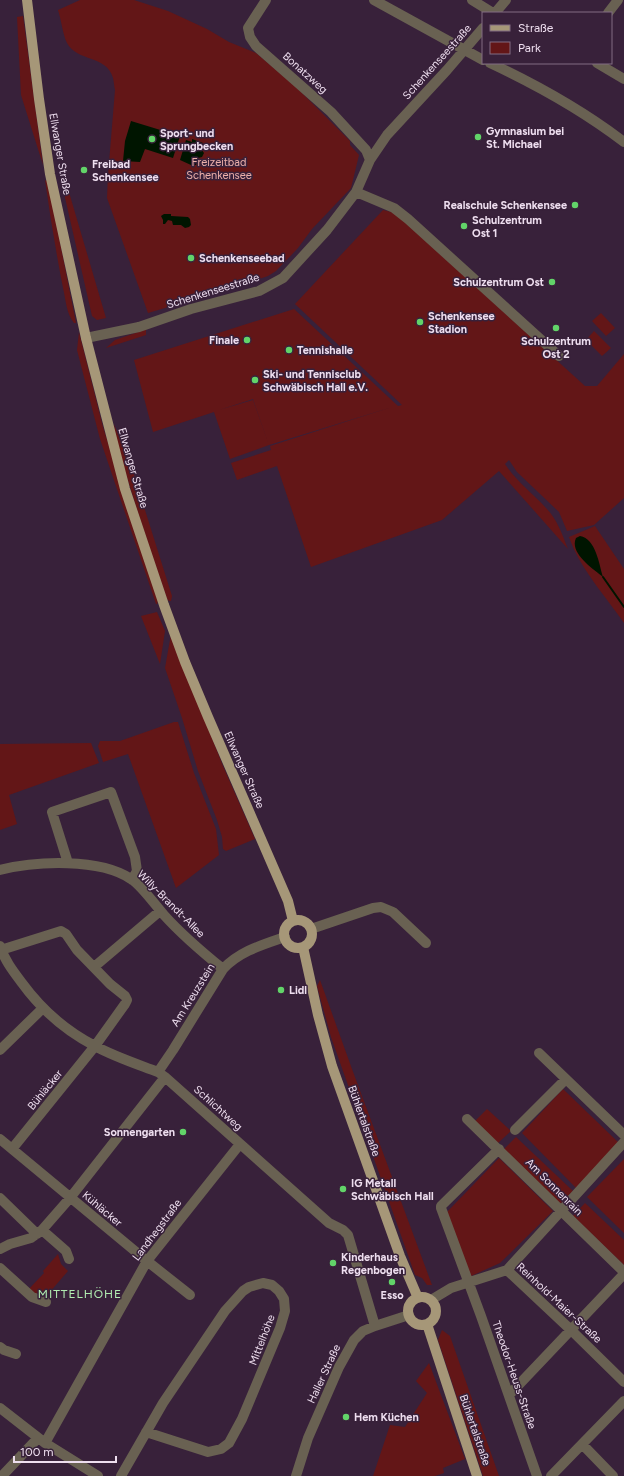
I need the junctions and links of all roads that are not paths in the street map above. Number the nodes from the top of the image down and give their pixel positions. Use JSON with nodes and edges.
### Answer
{"nodes":[{"id":1,"x":27,"y":0,"type":"edge"},
{"id":2,"x":266,"y":0,"type":"edge"},
{"id":3,"x":374,"y":0,"type":"edge"},
{"id":4,"x":472,"y":0,"type":"edge"},
{"id":5,"x":506,"y":0,"type":"edge"},
{"id":6,"x":618,"y":0,"type":"edge"},
{"id":7,"x":492,"y":12,"type":"edge"},
{"id":8,"x":495,"y":12,"type":"edge"},
{"id":9,"x":609,"y":12,"type":"edge"},
{"id":10,"x":482,"y":29,"type":"edge"},
{"id":11,"x":465,"y":50,"type":"junction"},
{"id":12,"x":482,"y":59,"type":"edge"},
{"id":13,"x":492,"y":64,"type":"edge"},
{"id":14,"x":600,"y":64,"type":"edge"},
{"id":15,"x":624,"y":79,"type":"edge"},
{"id":16,"x":624,"y":142,"type":"edge"},
{"id":17,"x":370,"y":160,"type":"junction"},
{"id":18,"x":356,"y":192,"type":"junction"},
{"id":19,"x":86,"y":338,"type":"junction"},
{"id":20,"x":559,"y":356,"type":"dead end"},
{"id":21,"x":68,"y":863,"type":"junction"},
{"id":22,"x":0,"y":870,"type":"edge"},
{"id":23,"x":132,"y":880,"type":"junction"},
{"id":24,"x":160,"y":911,"type":"junction"},
{"id":25,"x":293,"y":921,"type":"junction"},
{"id":26,"x":311,"y":929,"type":"junction"},
{"id":27,"x":285,"y":937,"type":"junction"},
{"id":28,"x":426,"y":943,"type":"dead end"},
{"id":29,"x":303,"y":947,"type":"junction"},
{"id":30,"x":1,"y":948,"type":"edge"},
{"id":31,"x":3,"y":964,"type":"edge"},
{"id":32,"x":94,"y":967,"type":"junction"},
{"id":33,"x":223,"y":968,"type":"junction"},
{"id":34,"x":42,"y":1008,"type":"junction"},
{"id":35,"x":95,"y":1046,"type":"junction"},
{"id":36,"x":0,"y":1050,"type":"edge"},
{"id":37,"x":539,"y":1053,"type":"dead end"},
{"id":38,"x":162,"y":1075,"type":"junction"},
{"id":39,"x":566,"y":1078,"type":"junction"},
{"id":40,"x":468,"y":1119,"type":"dead end"},
{"id":41,"x":515,"y":1130,"type":"dead end"},
{"id":42,"x":624,"y":1135,"type":"edge"},
{"id":43,"x":0,"y":1139,"type":"edge"},
{"id":44,"x":624,"y":1142,"type":"edge"},
{"id":45,"x":240,"y":1144,"type":"junction"},
{"id":46,"x":12,"y":1149,"type":"junction"},
{"id":47,"x":499,"y":1149,"type":"junction"},
{"id":48,"x":0,"y":1198,"type":"edge"},
{"id":49,"x":70,"y":1198,"type":"junction"},
{"id":50,"x":561,"y":1211,"type":"junction"},
{"id":51,"x":40,"y":1232,"type":"junction"},
{"id":52,"x":0,"y":1249,"type":"edge"},
{"id":53,"x":69,"y":1260,"type":"dead end"},
{"id":54,"x":147,"y":1261,"type":"junction"},
{"id":55,"x":0,"y":1268,"type":"edge"},
{"id":56,"x":507,"y":1270,"type":"junction"},
{"id":57,"x":624,"y":1273,"type":"edge"},
{"id":58,"x":468,"y":1282,"type":"junction"},
{"id":59,"x":190,"y":1295,"type":"dead end"},
{"id":60,"x":418,"y":1298,"type":"junction"},
{"id":61,"x":46,"y":1302,"type":"dead end"},
{"id":62,"x":433,"y":1303,"type":"junction"},
{"id":63,"x":409,"y":1316,"type":"junction"},
{"id":64,"x":427,"y":1324,"type":"junction"},
{"id":65,"x":375,"y":1326,"type":"junction"},
{"id":66,"x":571,"y":1330,"type":"junction"},
{"id":67,"x":0,"y":1347,"type":"edge"},
{"id":68,"x":16,"y":1354,"type":"dead end"},
{"id":69,"x":624,"y":1382,"type":"edge"},
{"id":70,"x":509,"y":1395,"type":"junction"},
{"id":71,"x":624,"y":1401,"type":"edge"},
{"id":72,"x":0,"y":1408,"type":"edge"},
{"id":73,"x":146,"y":1432,"type":"junction"},
{"id":74,"x":42,"y":1440,"type":"junction"},
{"id":75,"x":582,"y":1444,"type":"junction"},
{"id":76,"x":2,"y":1476,"type":"edge"},
{"id":77,"x":98,"y":1476,"type":"edge"},
{"id":78,"x":121,"y":1476,"type":"edge"},
{"id":79,"x":296,"y":1476,"type":"edge"},
{"id":80,"x":478,"y":1476,"type":"edge"},
{"id":81,"x":537,"y":1476,"type":"edge"},
{"id":82,"x":551,"y":1476,"type":"edge"},
{"id":83,"x":613,"y":1476,"type":"edge"}],
"edges":[{"from":1,"to":19,"type":"main road","name":"Ellwanger Straße"},
{"from":2,"to":17,"type":"street","name":"Bonatzweg"},
{"from":3,"to":11,"type":"street"},
{"from":4,"to":7,"type":"street"},
{"from":5,"to":8,"type":"street"},
{"from":6,"to":9,"type":"street"},
{"from":10,"to":11,"type":"street","name":"Schenkenseestraße"},
{"from":11,"to":12,"type":"street"},
{"from":11,"to":17,"type":"street","name":"Schenkenseestraße"},
{"from":13,"to":16,"type":"street"},
{"from":14,"to":15,"type":"street"},
{"from":17,"to":18,"type":"street","name":"Schenkenseestraße"},
{"from":18,"to":19,"type":"street","name":"Schenkenseestraße"},
{"from":18,"to":20,"type":"street"},
{"from":19,"to":25,"type":"main road","name":"Ellwanger Straße"},
{"from":21,"to":22,"type":"street","name":"Willy-Brandt-Allee"},
{"from":21,"to":23,"type":"street","name":"Willy-Brandt-Allee"},
{"from":21,"to":23,"type":"street"},
{"from":23,"to":24,"type":"street","name":"Willy-Brandt-Allee"},
{"from":24,"to":32,"type":"street"},
{"from":24,"to":33,"type":"street","name":"Willy-Brandt-Allee"},
{"from":25,"to":26,"type":"main road"},
{"from":25,"to":27,"type":"main road"},
{"from":26,"to":28,"type":"street"},
{"from":26,"to":29,"type":"main road"},
{"from":27,"to":29,"type":"main road"},
{"from":27,"to":33,"type":"street","name":"Am Kreuzstein"},
{"from":29,"to":60,"type":"main road","name":"Bühlertalstraße"},
{"from":30,"to":31,"type":"street","name":"Schlichtweg"},
{"from":30,"to":32,"type":"street"},
{"from":31,"to":34,"type":"street","name":"Schlichtweg"},
{"from":32,"to":35,"type":"street","name":"Bühläcker"},
{"from":33,"to":38,"type":"street","name":"Am Kreuzstein"},
{"from":34,"to":35,"type":"street","name":"Schlichtweg"},
{"from":34,"to":36,"type":"street"},
{"from":35,"to":38,"type":"street","name":"Schlichtweg"},
{"from":35,"to":46,"type":"street","name":"Bühläcker"},
{"from":37,"to":39,"type":"street"},
{"from":38,"to":45,"type":"street","name":"Schlichtweg"},
{"from":38,"to":49,"type":"street","name":"Am Kreuzstein"},
{"from":39,"to":41,"type":"street"},
{"from":39,"to":42,"type":"street"},
{"from":40,"to":47,"type":"street","name":"Am Sonnenrain"},
{"from":43,"to":46,"type":"street","name":"Kühläcker"},
{"from":44,"to":50,"type":"street"},
{"from":45,"to":54,"type":"street","name":"Landhegstraße"},
{"from":45,"to":65,"type":"street","name":"Schlichtweg"},
{"from":46,"to":49,"type":"street","name":"Kühläcker"},
{"from":47,"to":50,"type":"street","name":"Am Sonnenrain"},
{"from":47,"to":58,"type":"street","name":"Theodor-Heuss-Straße"},
{"from":48,"to":51,"type":"street"},
{"from":49,"to":51,"type":"street","name":"Am Kreuzstein"},
{"from":49,"to":54,"type":"street","name":"Kühläcker"},
{"from":50,"to":56,"type":"street"},
{"from":50,"to":57,"type":"street","name":"Am Sonnenrain"},
{"from":51,"to":52,"type":"street"},
{"from":51,"to":53,"type":"street"},
{"from":54,"to":59,"type":"street","name":"Kühläcker"},
{"from":54,"to":74,"type":"street","name":"Landhegstraße"},
{"from":55,"to":61,"type":"street"},
{"from":56,"to":58,"type":"street","name":"Reinhold-Maier-Straße"},
{"from":56,"to":66,"type":"street","name":"Reinhold-Maier-Straße"},
{"from":57,"to":66,"type":"street"},
{"from":58,"to":62,"type":"street","name":"Reinhold-Maier-Straße"},
{"from":58,"to":70,"type":"street","name":"Theodor-Heuss-Straße"},
{"from":60,"to":62,"type":"main road"},
{"from":60,"to":63,"type":"main road"},
{"from":62,"to":64,"type":"main road"},
{"from":63,"to":64,"type":"main road"},
{"from":63,"to":65,"type":"street","name":"Haller Straße"},
{"from":64,"to":80,"type":"main road","name":"Bühlertalstraße"},
{"from":65,"to":79,"type":"street","name":"Haller Straße"},
{"from":66,"to":69,"type":"street","name":"Reinhold-Maier-Straße"},
{"from":66,"to":70,"type":"street"},
{"from":67,"to":68,"type":"street"},
{"from":70,"to":81,"type":"street","name":"Theodor-Heuss-Straße"},
{"from":71,"to":75,"type":"street"},
{"from":72,"to":74,"type":"street"},
{"from":73,"to":73,"type":"street","name":"Mittelhöhe"},
{"from":73,"to":78,"type":"street","name":"Mittelhöhe"},
{"from":74,"to":76,"type":"street","name":"Landhegstraße"},
{"from":74,"to":77,"type":"street"},
{"from":75,"to":82,"type":"street"},
{"from":75,"to":83,"type":"street"}]}
